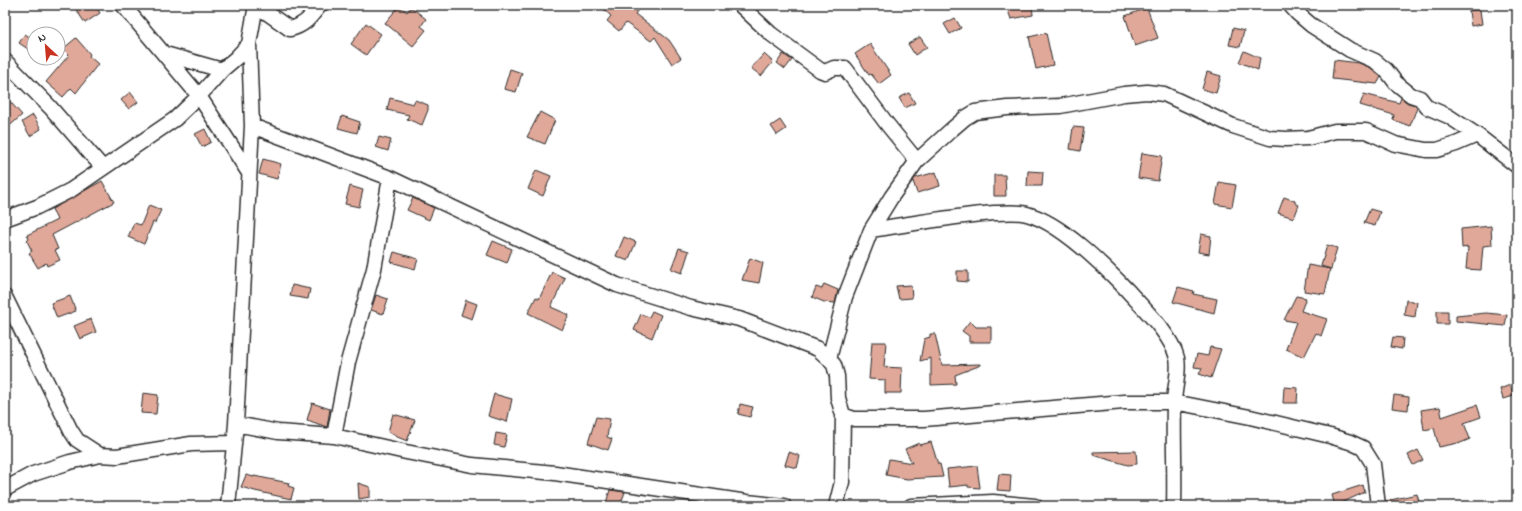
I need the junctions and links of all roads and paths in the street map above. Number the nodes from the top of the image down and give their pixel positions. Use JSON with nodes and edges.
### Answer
{"nodes":[{"id":1,"x":123,"y":5,"type":"edge"},
{"id":2,"x":256,"y":5,"type":"edge"},
{"id":3,"x":320,"y":5,"type":"edge"},
{"id":4,"x":740,"y":5,"type":"edge"},
{"id":5,"x":1290,"y":5,"type":"edge"},
{"id":6,"x":249,"y":44,"type":"junction"},
{"id":7,"x":165,"y":54,"type":"junction"},
{"id":8,"x":5,"y":61,"type":"edge"},
{"id":9,"x":222,"y":70,"type":"junction"},
{"id":10,"x":199,"y":96,"type":"junction"},
{"id":11,"x":252,"y":126,"type":"junction"},
{"id":12,"x":1477,"y":135,"type":"junction"},
{"id":13,"x":918,"y":161,"type":"junction"},
{"id":14,"x":1517,"y":166,"type":"edge"},
{"id":15,"x":104,"y":168,"type":"junction"},
{"id":16,"x":249,"y":173,"type":"junction"},
{"id":17,"x":390,"y":178,"type":"junction"},
{"id":18,"x":5,"y":219,"type":"edge"},
{"id":19,"x":871,"y":230,"type":"junction"},
{"id":20,"x":5,"y":297,"type":"edge"},
{"id":21,"x":830,"y":358,"type":"junction"},
{"id":22,"x":1174,"y":402,"type":"junction"},
{"id":23,"x":843,"y":415,"type":"junction"},
{"id":24,"x":236,"y":424,"type":"junction"},
{"id":25,"x":334,"y":436,"type":"junction"},
{"id":26,"x":234,"y":443,"type":"junction"},
{"id":27,"x":100,"y":455,"type":"junction"},
{"id":28,"x":5,"y":489,"type":"edge"},
{"id":29,"x":228,"y":506,"type":"edge"},
{"id":30,"x":784,"y":506,"type":"edge"},
{"id":31,"x":836,"y":506,"type":"edge"},
{"id":32,"x":911,"y":506,"type":"edge"},
{"id":33,"x":1035,"y":506,"type":"edge"},
{"id":34,"x":1174,"y":506,"type":"edge"},
{"id":35,"x":1378,"y":506,"type":"edge"}],
"edges":[{"from":1,"to":7,"type":"street"},
{"from":2,"to":3,"type":"street"},
{"from":2,"to":6,"type":"street"},
{"from":4,"to":13,"type":"street"},
{"from":5,"to":12,"type":"street"},
{"from":6,"to":9,"type":"street"},
{"from":6,"to":11,"type":"street"},
{"from":7,"to":9,"type":"street"},
{"from":7,"to":10,"type":"street"},
{"from":8,"to":15,"type":"street"},
{"from":9,"to":10,"type":"street"},
{"from":10,"to":15,"type":"street"},
{"from":10,"to":16,"type":"street"},
{"from":11,"to":16,"type":"street"},
{"from":11,"to":17,"type":"street"},
{"from":12,"to":13,"type":"street"},
{"from":12,"to":14,"type":"street"},
{"from":13,"to":19,"type":"street"},
{"from":15,"to":18,"type":"street"},
{"from":16,"to":24,"type":"street"},
{"from":17,"to":21,"type":"street"},
{"from":17,"to":25,"type":"street"},
{"from":19,"to":21,"type":"street"},
{"from":19,"to":22,"type":"street"},
{"from":20,"to":27,"type":"street"},
{"from":21,"to":23,"type":"street"},
{"from":22,"to":23,"type":"street"},
{"from":22,"to":34,"type":"street"},
{"from":22,"to":35,"type":"street"},
{"from":23,"to":31,"type":"street"},
{"from":24,"to":25,"type":"street"},
{"from":24,"to":26,"type":"street"},
{"from":25,"to":30,"type":"street"},
{"from":26,"to":27,"type":"street"},
{"from":26,"to":29,"type":"street"},
{"from":27,"to":28,"type":"street"},
{"from":32,"to":33,"type":"street"}]}
